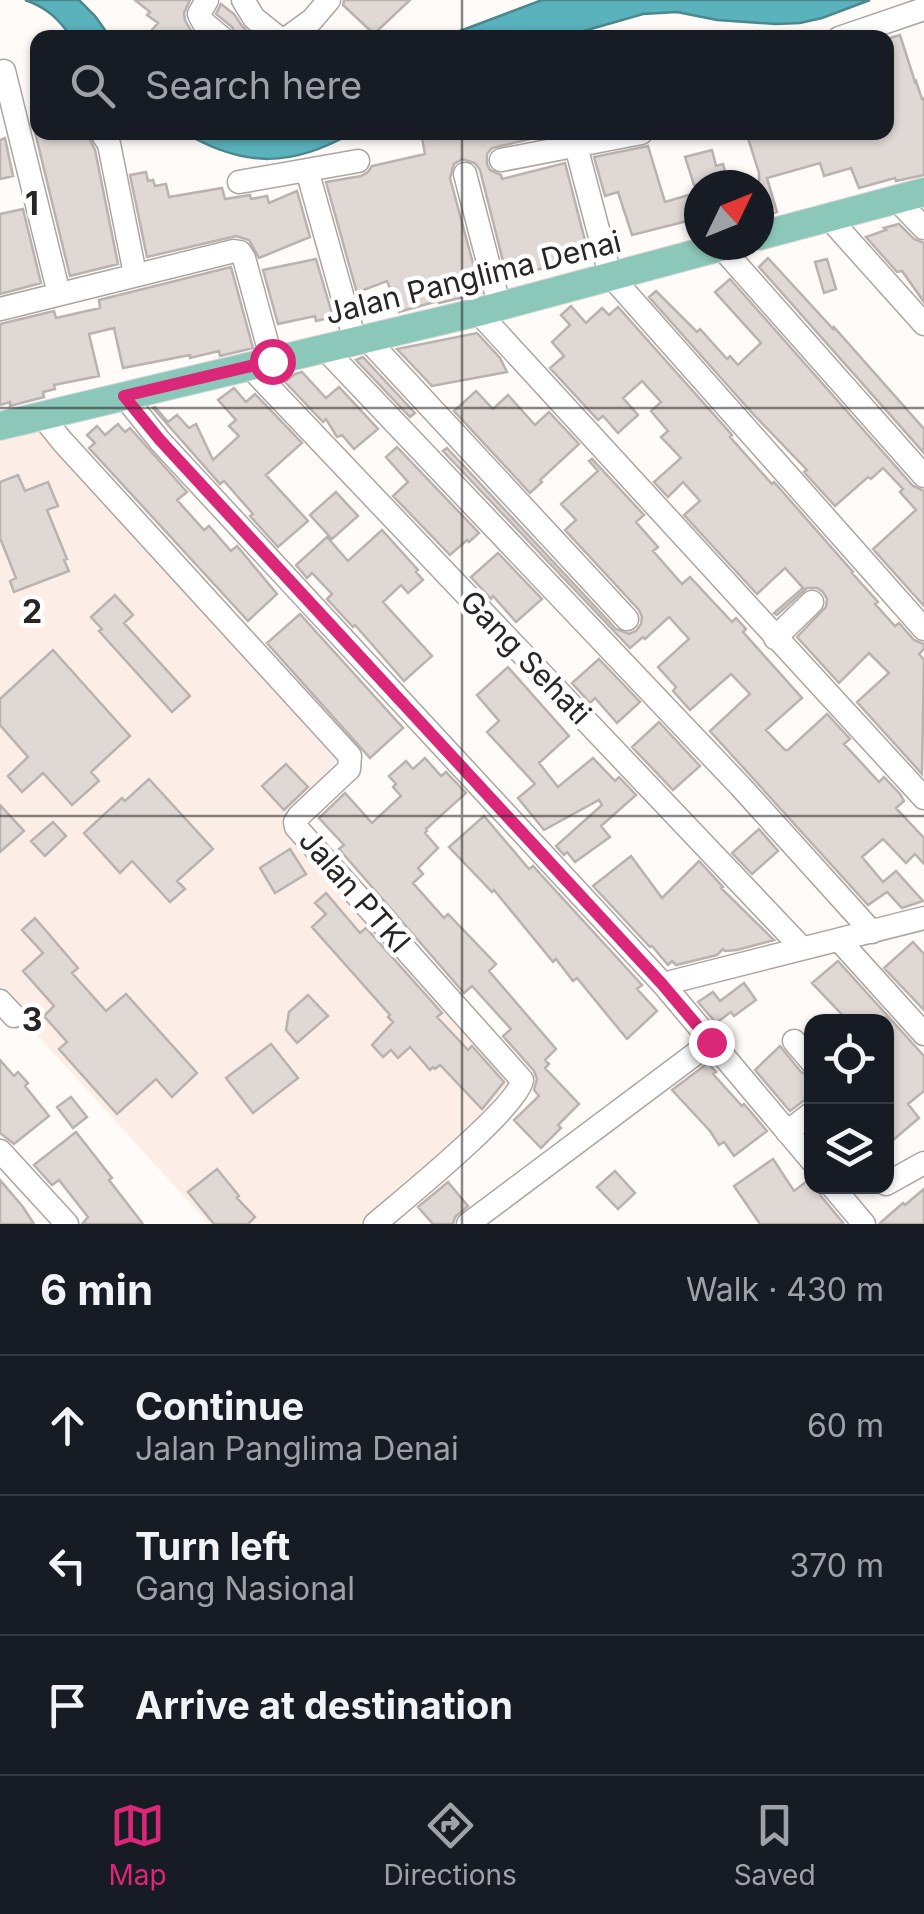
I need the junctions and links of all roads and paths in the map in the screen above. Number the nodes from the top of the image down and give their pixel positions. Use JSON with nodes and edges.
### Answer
{"nodes":[{"id":1,"x":207,"y":0,"type":"edge"},
{"id":2,"x":242,"y":0,"type":"edge"},
{"id":3,"x":329,"y":0,"type":"edge"},
{"id":4,"x":924,"y":9,"type":"edge"},
{"id":5,"x":213,"y":30,"type":"edge"},
{"id":6,"x":269,"y":30,"type":"edge"},
{"id":7,"x":298,"y":30,"type":"edge"},
{"id":8,"x":862,"y":30,"type":"edge"},
{"id":9,"x":4,"y":71,"type":"dead end"},
{"id":10,"x":106,"y":140,"type":"edge"},
{"id":11,"x":608,"y":140,"type":"edge"},
{"id":12,"x":576,"y":146,"type":"junction"},
{"id":13,"x":501,"y":160,"type":"dead end"},
{"id":14,"x":358,"y":161,"type":"dead end"},
{"id":15,"x":306,"y":170,"type":"junction"},
{"id":16,"x":464,"y":174,"type":"dead end"},
{"id":17,"x":239,"y":182,"type":"dead end"},
{"id":18,"x":911,"y":196,"type":"edge"},
{"id":19,"x":828,"y":218,"type":"junction"},
{"id":20,"x":924,"y":228,"type":"edge"},
{"id":21,"x":774,"y":232,"type":"edge"},
{"id":22,"x":684,"y":256,"type":"edge"},
{"id":23,"x":736,"y":260,"type":"edge"},
{"id":24,"x":135,"y":274,"type":"junction"},
{"id":25,"x":610,"y":275,"type":"junction"},
{"id":26,"x":59,"y":294,"type":"junction"},
{"id":27,"x":488,"y":308,"type":"junction"},
{"id":28,"x":0,"y":309,"type":"edge"},
{"id":29,"x":924,"y":324,"type":"edge"},
{"id":30,"x":360,"y":340,"type":"junction"},
{"id":31,"x":324,"y":348,"type":"junction"},
{"id":32,"x":261,"y":364,"type":"junction"},
{"id":33,"x":124,"y":396,"type":"junction"},
{"id":34,"x":42,"y":416,"type":"junction"},
{"id":35,"x":0,"y":426,"type":"edge"},
{"id":36,"x":924,"y":476,"type":"edge"},
{"id":37,"x":812,"y":602,"type":"dead end"},
{"id":38,"x":626,"y":619,"type":"dead end"},
{"id":39,"x":922,"y":622,"type":"edge"},
{"id":40,"x":775,"y":638,"type":"junction"},
{"id":41,"x":924,"y":798,"type":"edge"},
{"id":42,"x":919,"y":927,"type":"edge"},
{"id":43,"x":872,"y":932,"type":"junction"},
{"id":44,"x":840,"y":941,"type":"junction"},
{"id":45,"x":802,"y":948,"type":"junction"},
{"id":46,"x":662,"y":984,"type":"junction"},
{"id":47,"x":924,"y":1034,"type":"edge"},
{"id":48,"x":794,"y":1040,"type":"dead end"},
{"id":49,"x":711,"y":1042,"type":"junction"},
{"id":50,"x":804,"y":1052,"type":"edge"},
{"id":51,"x":804,"y":1119,"type":"edge"},
{"id":52,"x":787,"y":1132,"type":"junction"},
{"id":53,"x":804,"y":1152,"type":"edge"},
{"id":54,"x":4,"y":1163,"type":"edge"},
{"id":55,"x":924,"y":1163,"type":"edge"},
{"id":56,"x":894,"y":1180,"type":"edge"},
{"id":57,"x":838,"y":1194,"type":"edge"},
{"id":58,"x":869,"y":1194,"type":"edge"},
{"id":59,"x":848,"y":1206,"type":"junction"},
{"id":60,"x":67,"y":1224,"type":"edge"},
{"id":61,"x":375,"y":1224,"type":"edge"},
{"id":62,"x":468,"y":1224,"type":"edge"},
{"id":63,"x":864,"y":1224,"type":"edge"}],
"edges":[{"from":1,"to":5,"type":"street"},
{"from":2,"to":6,"type":"street"},
{"from":3,"to":7,"type":"street"},
{"from":4,"to":8,"type":"street"},
{"from":9,"to":26,"type":"street"},
{"from":10,"to":24,"type":"street"},
{"from":11,"to":12,"type":"street"},
{"from":12,"to":13,"type":"street"},
{"from":12,"to":25,"type":"street"},
{"from":14,"to":15,"type":"street"},
{"from":15,"to":17,"type":"street"},
{"from":15,"to":30,"type":"street"},
{"from":16,"to":27,"type":"street"},
{"from":18,"to":19,"type":"main road"},
{"from":18,"to":20,"type":"street"},
{"from":19,"to":21,"type":"main road"},
{"from":19,"to":29,"type":"street"},
{"from":22,"to":25,"type":"main road","name":"Jalan Panglima Denai"},
{"from":23,"to":36,"type":"street"},
{"from":24,"to":26,"type":"street"},
{"from":24,"to":32,"type":"street"},
{"from":25,"to":27,"type":"main road","name":"Jalan Panglima Denai"},
{"from":25,"to":39,"type":"street"},
{"from":26,"to":28,"type":"street"},
{"from":27,"to":30,"type":"main road","name":"Jalan Panglima Denai"},
{"from":27,"to":40,"type":"street"},
{"from":30,"to":31,"type":"main road","name":"Jalan Panglima Denai"},
{"from":30,"to":38,"type":"street"},
{"from":31,"to":32,"type":"main road","name":"Jalan Panglima Denai"},
{"from":31,"to":43,"type":"street"},
{"from":32,"to":33,"type":"main road","name":"Jalan Panglima Denai"},
{"from":32,"to":45,"type":"street","name":"Gang Sehati"},
{"from":33,"to":34,"type":"main road","name":"Jalan Panglima Denai"},
{"from":33,"to":46,"type":"street"},
{"from":34,"to":35,"type":"main road","name":"Jalan Panglima Denai"},
{"from":34,"to":61,"type":"street","name":"Jalan PTKI"},
{"from":37,"to":40,"type":"street"},
{"from":40,"to":41,"type":"street"},
{"from":42,"to":43,"type":"street"},
{"from":43,"to":44,"type":"street"},
{"from":44,"to":45,"type":"street"},
{"from":44,"to":47,"type":"street"},
{"from":45,"to":46,"type":"street"},
{"from":46,"to":49,"type":"street"},
{"from":48,"to":50,"type":"street"},
{"from":49,"to":52,"type":"street"},
{"from":49,"to":62,"type":"street"},
{"from":51,"to":52,"type":"street"},
{"from":52,"to":53,"type":"street"},
{"from":54,"to":60,"type":"street"},
{"from":55,"to":56,"type":"street"},
{"from":57,"to":59,"type":"street"},
{"from":58,"to":59,"type":"street"},
{"from":59,"to":63,"type":"street"}]}
